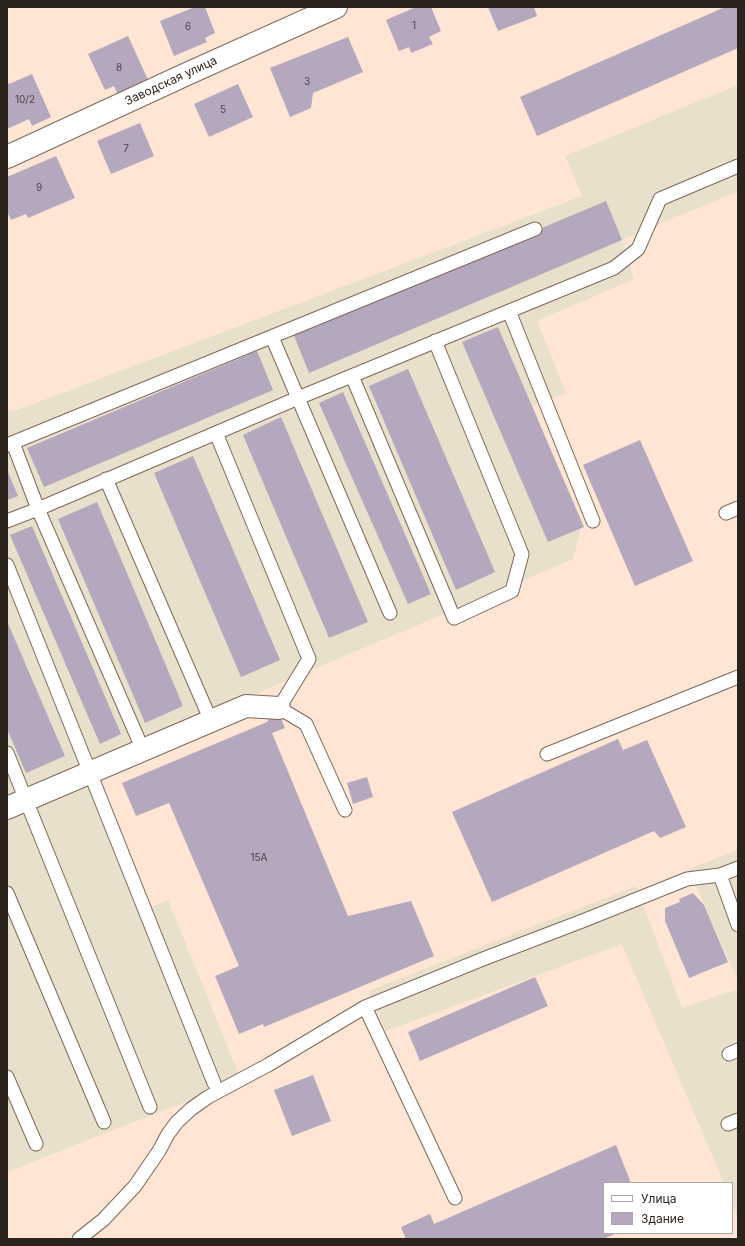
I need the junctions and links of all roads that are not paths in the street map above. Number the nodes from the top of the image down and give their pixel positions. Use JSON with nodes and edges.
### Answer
{"nodes":[{"id":1,"x":336,"y":7,"type":"edge"},
{"id":2,"x":7,"y":157,"type":"edge"},
{"id":3,"x":738,"y":166,"type":"edge"},
{"id":4,"x":535,"y":229,"type":"dead end"},
{"id":5,"x":509,"y":311,"type":"junction"},
{"id":6,"x":272,"y":337,"type":"junction"},
{"id":7,"x":435,"y":341,"type":"junction"},
{"id":8,"x":352,"y":376,"type":"junction"},
{"id":9,"x":298,"y":398,"type":"junction"},
{"id":10,"x":216,"y":433,"type":"junction"},
{"id":11,"x":10,"y":444,"type":"edge"},
{"id":12,"x":106,"y":480,"type":"junction"},
{"id":13,"x":738,"y":508,"type":"edge"},
{"id":14,"x":38,"y":509,"type":"junction"},
{"id":15,"x":726,"y":513,"type":"dead end"},
{"id":16,"x":7,"y":521,"type":"edge"},
{"id":17,"x":593,"y":521,"type":"dead end"},
{"id":18,"x":7,"y":565,"type":"edge"},
{"id":19,"x":390,"y":613,"type":"dead end"},
{"id":20,"x":738,"y":677,"type":"edge"},
{"id":21,"x":279,"y":708,"type":"junction"},
{"id":22,"x":211,"y":722,"type":"junction"},
{"id":23,"x":142,"y":750,"type":"junction"},
{"id":24,"x":7,"y":753,"type":"edge"},
{"id":25,"x":547,"y":754,"type":"dead end"},
{"id":26,"x":89,"y":773,"type":"junction"},
{"id":27,"x":17,"y":804,"type":"edge"},
{"id":28,"x":345,"y":810,"type":"dead end"},
{"id":29,"x":738,"y":868,"type":"edge"},
{"id":30,"x":720,"y":876,"type":"junction"},
{"id":31,"x":7,"y":893,"type":"edge"},
{"id":32,"x":738,"y":925,"type":"edge"},
{"id":33,"x":365,"y":1007,"type":"junction"},
{"id":34,"x":7,"y":1077,"type":"edge"},
{"id":35,"x":214,"y":1083,"type":"dead end"},
{"id":36,"x":150,"y":1107,"type":"dead end"},
{"id":37,"x":104,"y":1122,"type":"dead end"},
{"id":38,"x":36,"y":1144,"type":"dead end"},
{"id":39,"x":455,"y":1198,"type":"dead end"},
{"id":40,"x":79,"y":1239,"type":"edge"}],
"edges":[{"from":1,"to":2,"type":"street","name":"Заводская улица"},
{"from":3,"to":5,"type":"lane"},
{"from":4,"to":6,"type":"lane"},
{"from":5,"to":7,"type":"lane"},
{"from":5,"to":17,"type":"lane"},
{"from":6,"to":9,"type":"lane"},
{"from":6,"to":11,"type":"lane"},
{"from":7,"to":8,"type":"lane"},
{"from":7,"to":8,"type":"lane"},
{"from":8,"to":9,"type":"lane"},
{"from":9,"to":10,"type":"lane"},
{"from":9,"to":19,"type":"lane"},
{"from":10,"to":12,"type":"lane"},
{"from":10,"to":21,"type":"lane"},
{"from":11,"to":14,"type":"lane"},
{"from":12,"to":14,"type":"lane"},
{"from":12,"to":22,"type":"lane"},
{"from":13,"to":15,"type":"lane"},
{"from":14,"to":16,"type":"lane"},
{"from":14,"to":23,"type":"lane"},
{"from":18,"to":26,"type":"lane"},
{"from":20,"to":25,"type":"lane"},
{"from":21,"to":22,"type":"street"},
{"from":21,"to":28,"type":"lane"},
{"from":22,"to":23,"type":"street"},
{"from":23,"to":26,"type":"street"},
{"from":24,"to":27,"type":"lane"},
{"from":26,"to":27,"type":"street"},
{"from":26,"to":35,"type":"lane"},
{"from":27,"to":36,"type":"lane"},
{"from":29,"to":30,"type":"lane"},
{"from":30,"to":32,"type":"lane"},
{"from":30,"to":33,"type":"lane"},
{"from":31,"to":37,"type":"lane"},
{"from":33,"to":39,"type":"lane"},
{"from":33,"to":40,"type":"lane"},
{"from":34,"to":38,"type":"lane"}]}
